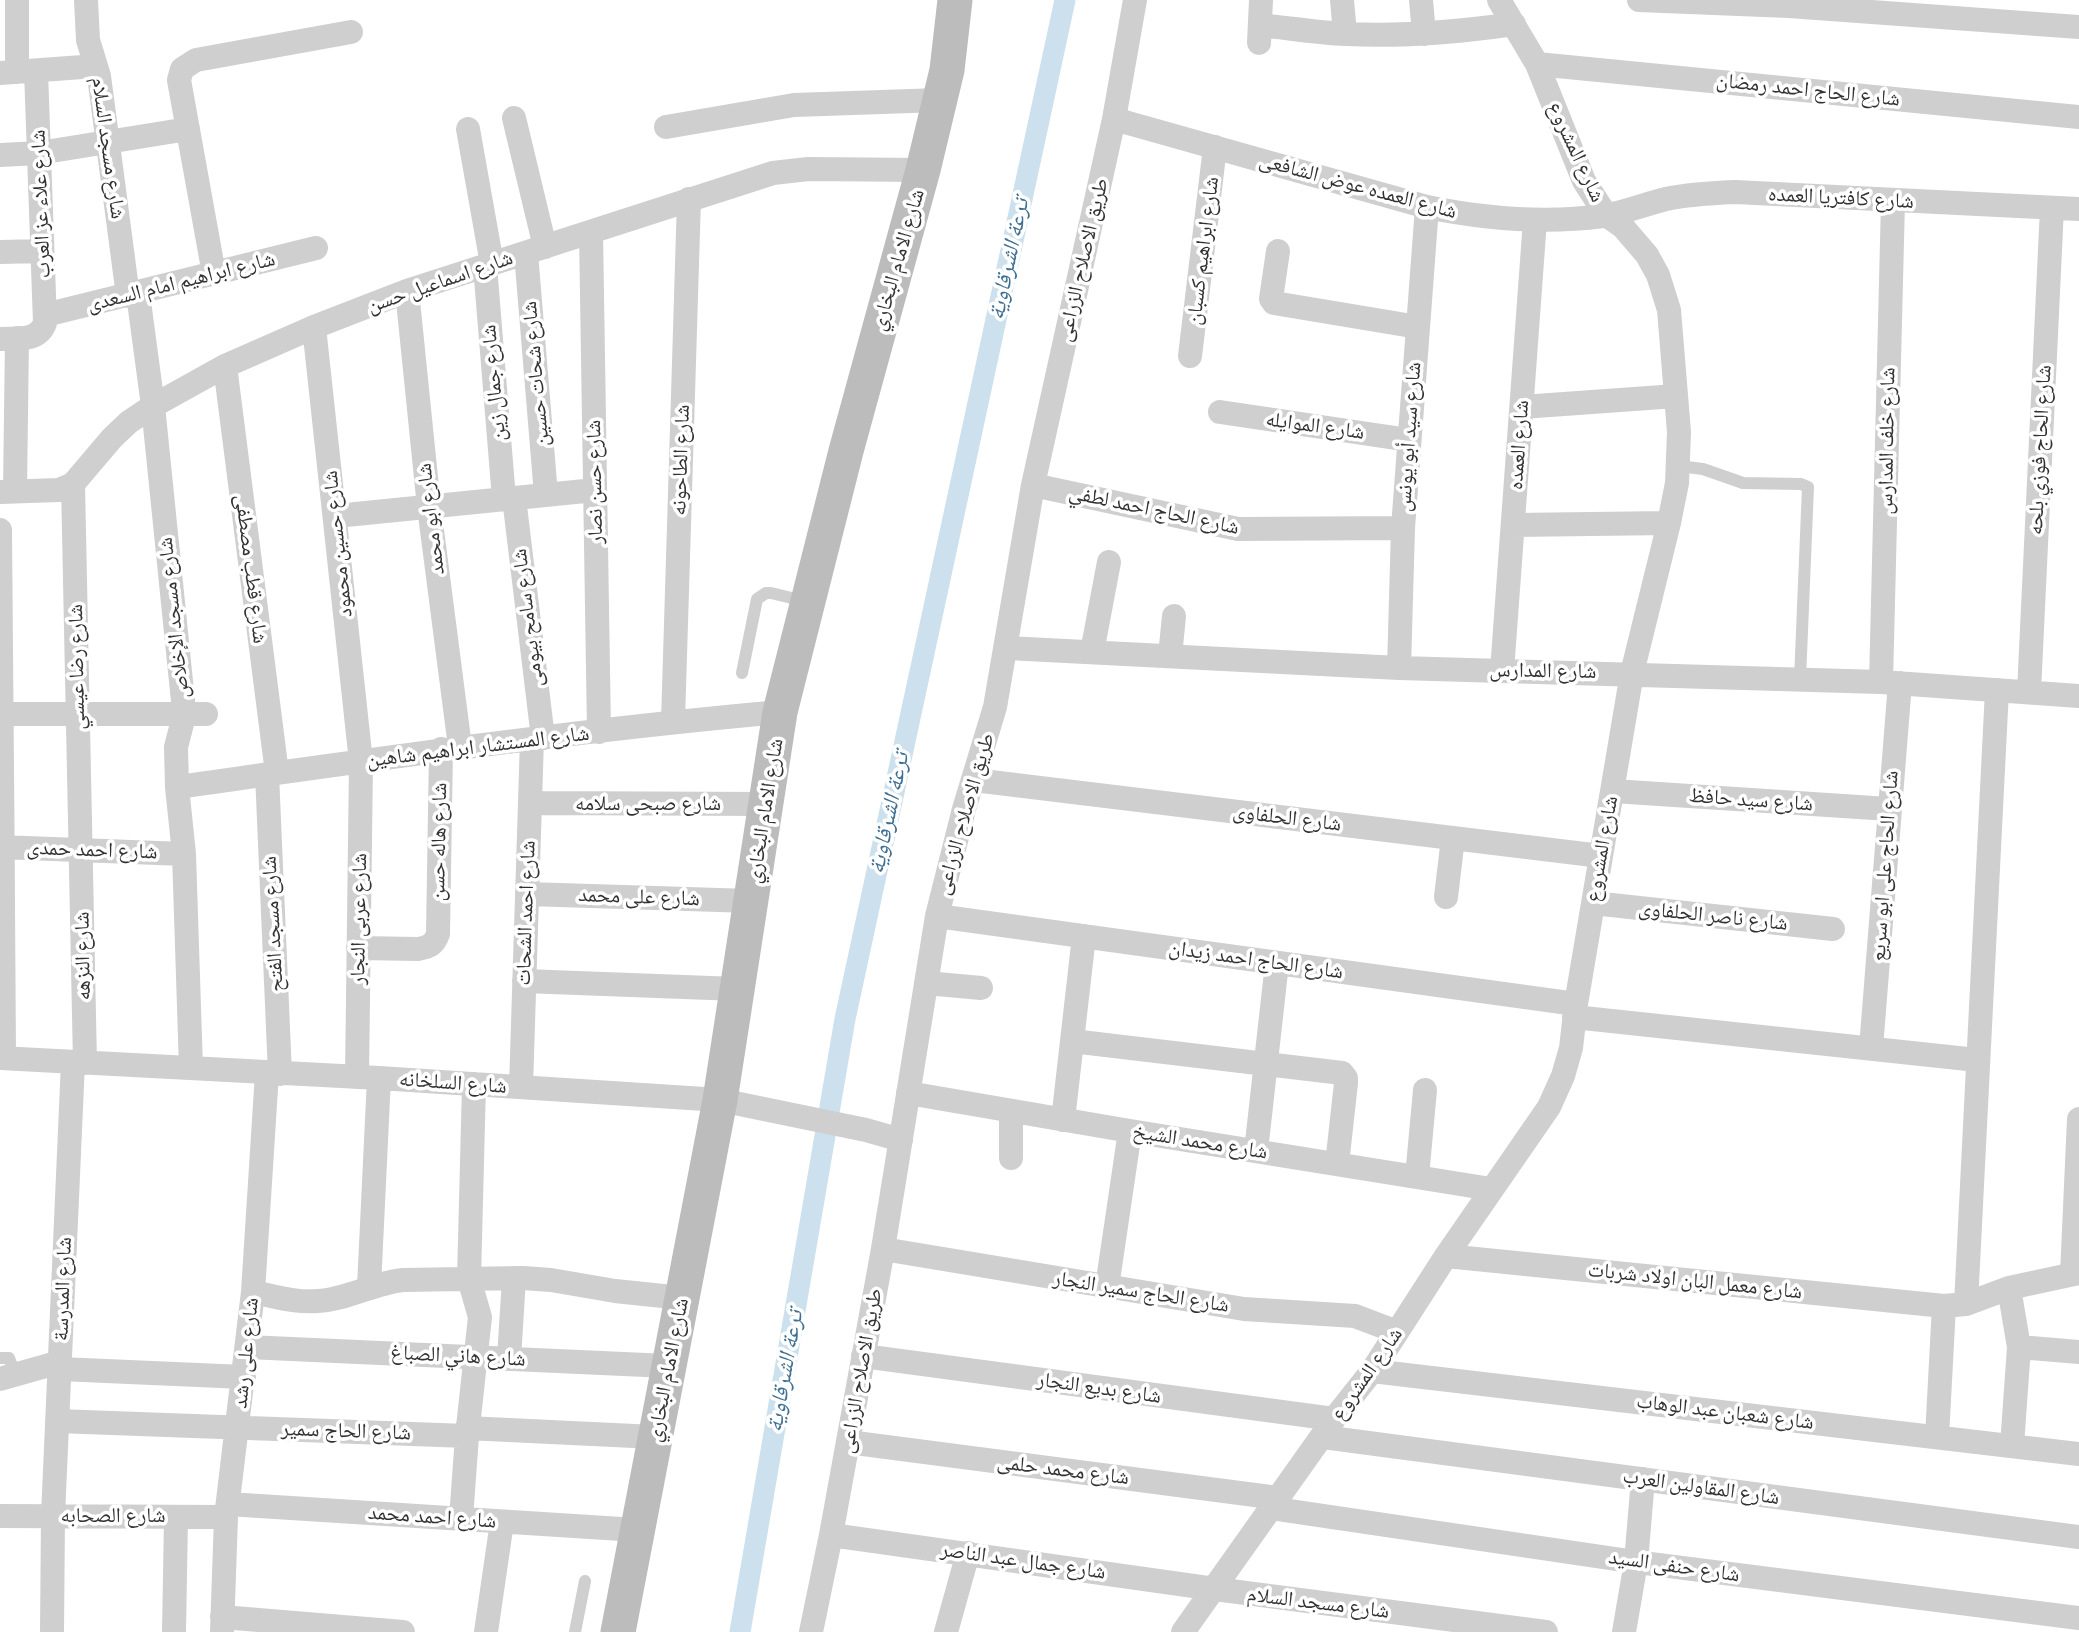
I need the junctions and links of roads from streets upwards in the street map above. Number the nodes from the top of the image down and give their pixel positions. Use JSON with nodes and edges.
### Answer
{"nodes":[{"id":1,"x":17,"y":0,"type":"edge"},
{"id":2,"x":86,"y":0,"type":"edge"},
{"id":3,"x":955,"y":0,"type":"edge"},
{"id":4,"x":1135,"y":0,"type":"edge"},
{"id":5,"x":1261,"y":0,"type":"edge"},
{"id":6,"x":1342,"y":0,"type":"edge"},
{"id":7,"x":1420,"y":0,"type":"edge"},
{"id":8,"x":1500,"y":0,"type":"edge"},
{"id":9,"x":1639,"y":0,"type":"edge"},
{"id":10,"x":1514,"y":24,"type":"junction"},
{"id":11,"x":2079,"y":27,"type":"edge"},
{"id":12,"x":351,"y":32,"type":"dead end"},
{"id":13,"x":1345,"y":34,"type":"junction"},
{"id":14,"x":1424,"y":34,"type":"junction"},
{"id":15,"x":1537,"y":64,"type":"junction"},
{"id":16,"x":96,"y":66,"type":"junction"},
{"id":17,"x":18,"y":72,"type":"edge"},
{"id":18,"x":940,"y":100,"type":"junction"},
{"id":19,"x":2079,"y":117,"type":"edge"},
{"id":20,"x":514,"y":118,"type":"dead end"},
{"id":21,"x":1114,"y":119,"type":"junction"},
{"id":22,"x":666,"y":127,"type":"dead end"},
{"id":23,"x":188,"y":129,"type":"junction"},
{"id":24,"x":468,"y":129,"type":"dead end"},
{"id":25,"x":109,"y":141,"type":"junction"},
{"id":26,"x":1215,"y":147,"type":"junction"},
{"id":27,"x":39,"y":153,"type":"junction"},
{"id":28,"x":0,"y":155,"type":"edge"},
{"id":29,"x":923,"y":170,"type":"junction"},
{"id":30,"x":689,"y":198,"type":"junction"},
{"id":31,"x":1893,"y":201,"type":"junction"},
{"id":32,"x":1427,"y":207,"type":"junction"},
{"id":33,"x":2052,"y":208,"type":"junction"},
{"id":34,"x":2079,"y":209,"type":"edge"},
{"id":35,"x":1606,"y":215,"type":"junction"},
{"id":36,"x":1535,"y":220,"type":"junction"},
{"id":37,"x":591,"y":232,"type":"junction"},
{"id":38,"x":316,"y":248,"type":"dead end"},
{"id":39,"x":536,"y":250,"type":"junction"},
{"id":40,"x":42,"y":251,"type":"junction"},
{"id":41,"x":1278,"y":251,"type":"dead end"},
{"id":42,"x":0,"y":252,"type":"edge"},
{"id":43,"x":489,"y":265,"type":"junction"},
{"id":44,"x":214,"y":274,"type":"junction"},
{"id":45,"x":407,"y":290,"type":"junction"},
{"id":46,"x":133,"y":295,"type":"junction"},
{"id":47,"x":314,"y":327,"type":"junction"},
{"id":48,"x":1418,"y":327,"type":"junction"},
{"id":49,"x":25,"y":332,"type":"edge"},
{"id":50,"x":1190,"y":356,"type":"dead end"},
{"id":51,"x":225,"y":366,"type":"junction"},
{"id":52,"x":1676,"y":396,"type":"junction"},
{"id":53,"x":153,"y":406,"type":"junction"},
{"id":54,"x":1521,"y":407,"type":"junction"},
{"id":55,"x":8,"y":410,"type":"edge"},
{"id":56,"x":1220,"y":412,"type":"dead end"},
{"id":57,"x":1409,"y":440,"type":"junction"},
{"id":58,"x":73,"y":484,"type":"junction"},
{"id":59,"x":1033,"y":485,"type":"junction"},
{"id":60,"x":595,"y":490,"type":"junction"},
{"id":61,"x":8,"y":492,"type":"edge"},
{"id":62,"x":546,"y":495,"type":"junction"},
{"id":63,"x":509,"y":499,"type":"junction"},
{"id":64,"x":429,"y":507,"type":"junction"},
{"id":65,"x":336,"y":516,"type":"junction"},
{"id":66,"x":1670,"y":523,"type":"junction"},
{"id":67,"x":1513,"y":525,"type":"junction"},
{"id":68,"x":1403,"y":528,"type":"junction"},
{"id":69,"x":0,"y":530,"type":"edge"},
{"id":70,"x":1109,"y":562,"type":"dead end"},
{"id":71,"x":1174,"y":616,"type":"dead end"},
{"id":72,"x":1007,"y":648,"type":"junction"},
{"id":73,"x":1092,"y":652,"type":"junction"},
{"id":74,"x":1170,"y":656,"type":"junction"},
{"id":75,"x":1398,"y":668,"type":"junction"},
{"id":76,"x":1502,"y":671,"type":"junction"},
{"id":77,"x":1632,"y":673,"type":"junction"},
{"id":78,"x":1891,"y":682,"type":"junction"},
{"id":79,"x":1997,"y":690,"type":"junction"},
{"id":80,"x":2029,"y":692,"type":"junction"},
{"id":81,"x":2079,"y":696,"type":"edge"},
{"id":82,"x":780,"y":712,"type":"junction"},
{"id":83,"x":2,"y":715,"type":"edge"},
{"id":84,"x":195,"y":715,"type":"junction"},
{"id":85,"x":78,"y":716,"type":"junction"},
{"id":86,"x":673,"y":721,"type":"junction"},
{"id":87,"x":599,"y":732,"type":"junction"},
{"id":88,"x":537,"y":738,"type":"junction"},
{"id":89,"x":450,"y":748,"type":"junction"},
{"id":90,"x":361,"y":762,"type":"junction"},
{"id":91,"x":272,"y":774,"type":"junction"},
{"id":92,"x":974,"y":780,"type":"junction"},
{"id":93,"x":177,"y":787,"type":"junction"},
{"id":94,"x":1613,"y":791,"type":"junction"},
{"id":95,"x":530,"y":803,"type":"junction"},
{"id":96,"x":766,"y":804,"type":"junction"},
{"id":97,"x":1889,"y":809,"type":"junction"},
{"id":98,"x":1453,"y":838,"type":"junction"},
{"id":99,"x":1,"y":847,"type":"edge"},
{"id":100,"x":81,"y":850,"type":"junction"},
{"id":101,"x":184,"y":854,"type":"junction"},
{"id":102,"x":1601,"y":856,"type":"junction"},
{"id":103,"x":527,"y":894,"type":"junction"},
{"id":104,"x":1446,"y":897,"type":"dead end"},
{"id":105,"x":751,"y":901,"type":"junction"},
{"id":106,"x":1593,"y":903,"type":"junction"},
{"id":107,"x":937,"y":916,"type":"junction"},
{"id":108,"x":1833,"y":929,"type":"dead end"},
{"id":109,"x":1084,"y":936,"type":"junction"},
{"id":110,"x":358,"y":948,"type":"junction"},
{"id":111,"x":1277,"y":963,"type":"junction"},
{"id":112,"x":524,"y":981,"type":"junction"},
{"id":113,"x":926,"y":983,"type":"junction"},
{"id":114,"x":981,"y":988,"type":"dead end"},
{"id":115,"x":737,"y":989,"type":"junction"},
{"id":116,"x":1575,"y":1010,"type":"junction"},
{"id":117,"x":1072,"y":1041,"type":"junction"},
{"id":118,"x":1871,"y":1048,"type":"junction"},
{"id":119,"x":2,"y":1058,"type":"edge"},
{"id":120,"x":1977,"y":1060,"type":"junction"},
{"id":121,"x":79,"y":1062,"type":"junction"},
{"id":122,"x":1266,"y":1064,"type":"junction"},
{"id":123,"x":191,"y":1068,"type":"junction"},
{"id":124,"x":274,"y":1073,"type":"junction"},
{"id":125,"x":368,"y":1077,"type":"junction"},
{"id":126,"x":474,"y":1084,"type":"junction"},
{"id":127,"x":521,"y":1087,"type":"junction"},
{"id":128,"x":1425,"y":1090,"type":"dead end"},
{"id":129,"x":908,"y":1093,"type":"junction"},
{"id":130,"x":720,"y":1100,"type":"junction"},
{"id":131,"x":1011,"y":1111,"type":"junction"},
{"id":132,"x":2079,"y":1119,"type":"edge"},
{"id":133,"x":1063,"y":1120,"type":"junction"},
{"id":134,"x":1130,"y":1132,"type":"junction"},
{"id":135,"x":901,"y":1140,"type":"junction"},
{"id":136,"x":1256,"y":1151,"type":"junction"},
{"id":137,"x":1011,"y":1158,"type":"dead end"},
{"id":138,"x":1337,"y":1164,"type":"junction"},
{"id":139,"x":1417,"y":1177,"type":"junction"},
{"id":140,"x":1491,"y":1189,"type":"junction"},
{"id":141,"x":883,"y":1249,"type":"junction"},
{"id":142,"x":1446,"y":1256,"type":"junction"},
{"id":143,"x":2075,"y":1274,"type":"edge"},
{"id":144,"x":514,"y":1278,"type":"junction"},
{"id":145,"x":469,"y":1279,"type":"junction"},
{"id":146,"x":369,"y":1287,"type":"junction"},
{"id":147,"x":1107,"y":1287,"type":"junction"},
{"id":148,"x":2009,"y":1288,"type":"junction"},
{"id":149,"x":253,"y":1292,"type":"junction"},
{"id":150,"x":682,"y":1298,"type":"junction"},
{"id":151,"x":1955,"y":1305,"type":"junction"},
{"id":152,"x":1397,"y":1332,"type":"junction"},
{"id":153,"x":247,"y":1347,"type":"junction"},
{"id":154,"x":2019,"y":1348,"type":"junction"},
{"id":155,"x":2079,"y":1352,"type":"edge"},
{"id":156,"x":863,"y":1356,"type":"junction"},
{"id":157,"x":476,"y":1357,"type":"junction"},
{"id":158,"x":509,"y":1359,"type":"junction"},
{"id":159,"x":60,"y":1366,"type":"junction"},
{"id":160,"x":668,"y":1366,"type":"junction"},
{"id":161,"x":5,"y":1370,"type":"edge"},
{"id":162,"x":1372,"y":1371,"type":"junction"},
{"id":163,"x":244,"y":1377,"type":"junction"},
{"id":164,"x":57,"y":1421,"type":"junction"},
{"id":165,"x":238,"y":1427,"type":"junction"},
{"id":166,"x":1329,"y":1428,"type":"junction"},
{"id":167,"x":467,"y":1432,"type":"junction"},
{"id":168,"x":655,"y":1437,"type":"junction"},
{"id":169,"x":1937,"y":1437,"type":"junction"},
{"id":170,"x":848,"y":1442,"type":"junction"},
{"id":171,"x":2012,"y":1446,"type":"junction"},
{"id":172,"x":2079,"y":1454,"type":"edge"},
{"id":173,"x":1643,"y":1479,"type":"junction"},
{"id":174,"x":1274,"y":1503,"type":"junction"},
{"id":175,"x":227,"y":1510,"type":"junction"},
{"id":176,"x":0,"y":1516,"type":"edge"},
{"id":177,"x":53,"y":1516,"type":"junction"},
{"id":178,"x":176,"y":1517,"type":"junction"},
{"id":179,"x":461,"y":1519,"type":"junction"},
{"id":180,"x":502,"y":1521,"type":"junction"},
{"id":181,"x":637,"y":1531,"type":"junction"},
{"id":182,"x":831,"y":1535,"type":"junction"},
{"id":183,"x":2079,"y":1537,"type":"edge"},
{"id":184,"x":968,"y":1553,"type":"junction"},
{"id":185,"x":1636,"y":1562,"type":"junction"},
{"id":186,"x":1215,"y":1589,"type":"junction"},
{"id":187,"x":2079,"y":1618,"type":"edge"},
{"id":188,"x":222,"y":1625,"type":"edge"},
{"id":189,"x":52,"y":1632,"type":"edge"},
{"id":190,"x":174,"y":1632,"type":"edge"},
{"id":191,"x":403,"y":1632,"type":"edge"},
{"id":192,"x":486,"y":1632,"type":"edge"},
{"id":193,"x":618,"y":1632,"type":"edge"},
{"id":194,"x":811,"y":1632,"type":"edge"},
{"id":195,"x":946,"y":1632,"type":"edge"},
{"id":196,"x":1183,"y":1632,"type":"edge"},
{"id":197,"x":1546,"y":1632,"type":"edge"},
{"id":198,"x":1624,"y":1632,"type":"edge"}],
"edges":[{"from":1,"to":17,"type":"street","name":"شارع علاء عز العرب"},
{"from":2,"to":16,"type":"street","name":"شارع مسجد السلام"},
{"from":3,"to":18,"type":"street","name":"شارع الامام البخاري"},
{"from":4,"to":21,"type":"street","name":"طريق الاصلاح الزراعى"},
{"from":5,"to":13,"type":"street"},
{"from":6,"to":13,"type":"street"},
{"from":7,"to":14,"type":"street"},
{"from":8,"to":10,"type":"street","name":"شارع المشروع"},
{"from":9,"to":11,"type":"street"},
{"from":10,"to":14,"type":"street"},
{"from":10,"to":15,"type":"street","name":"شارع المشروع"},
{"from":12,"to":23,"type":"street"},
{"from":13,"to":14,"type":"street"},
{"from":15,"to":19,"type":"street","name":"شارع الحاج احمد رمضان"},
{"from":15,"to":35,"type":"street","name":"شارع المشروع"},
{"from":16,"to":17,"type":"street"},
{"from":16,"to":25,"type":"street","name":"شارع مسجد السلام"},
{"from":17,"to":27,"type":"street","name":"شارع علاء عز العرب"},
{"from":18,"to":22,"type":"street"},
{"from":18,"to":29,"type":"street","name":"شارع الامام البخاري"},
{"from":20,"to":39,"type":"street","name":"شارع شحات حسين"},
{"from":21,"to":26,"type":"street","name":"شارع العمده عوض الشافعى"},
{"from":21,"to":59,"type":"street","name":"طريق الاصلاح الزراعى"},
{"from":23,"to":25,"type":"street"},
{"from":23,"to":44,"type":"street"},
{"from":24,"to":43,"type":"street","name":"شارع جمال زين"},
{"from":25,"to":27,"type":"street"},
{"from":25,"to":46,"type":"street","name":"شارع مسجد السلام"},
{"from":26,"to":32,"type":"street","name":"شارع العمده عوض الشافعى"},
{"from":26,"to":50,"type":"street","name":"شارع ابراهيم كسبان"},
{"from":27,"to":28,"type":"street"},
{"from":27,"to":40,"type":"street","name":"شارع علاء عز العرب"},
{"from":29,"to":30,"type":"street","name":"شارع اسماعيل حسن"},
{"from":29,"to":82,"type":"street","name":"شارع الامام البخاري"},
{"from":30,"to":37,"type":"street","name":"شارع اسماعيل حسن"},
{"from":30,"to":86,"type":"street","name":"شارع الطاحونه"},
{"from":31,"to":33,"type":"street","name":"شارع كافتريا العمده"},
{"from":31,"to":35,"type":"street","name":"شارع كافتريا العمده"},
{"from":31,"to":78,"type":"street","name":"شارع خلف المدارس"},
{"from":32,"to":36,"type":"street","name":"شارع العمده عوض الشافعى"},
{"from":32,"to":48,"type":"street","name":"شارع سيد أبو يونس"},
{"from":33,"to":34,"type":"street","name":"شارع كافتريا العمده"},
{"from":33,"to":80,"type":"street","name":"شارع الحاج فوزي بلحه"},
{"from":35,"to":36,"type":"street","name":"شارع العمده عوض الشافعى"},
{"from":35,"to":52,"type":"street","name":"شارع المشروع"},
{"from":36,"to":54,"type":"street","name":"شارع العمده"},
{"from":37,"to":39,"type":"street","name":"شارع اسماعيل حسن"},
{"from":37,"to":60,"type":"street","name":"شارع حسن نصار"},
{"from":38,"to":44,"type":"street","name":"شارع ابراهيم امام السعدى"},
{"from":39,"to":43,"type":"street","name":"شارع اسماعيل حسن"},
{"from":39,"to":62,"type":"street","name":"شارع شحات حسين"},
{"from":40,"to":42,"type":"street"},
{"from":40,"to":49,"type":"street","name":"شارع علاء عز العرب"},
{"from":41,"to":48,"type":"street"},
{"from":43,"to":45,"type":"street","name":"شارع اسماعيل حسن"},
{"from":43,"to":63,"type":"street","name":"شارع جمال زين"},
{"from":44,"to":46,"type":"street","name":"شارع ابراهيم امام السعدى"},
{"from":45,"to":47,"type":"street","name":"شارع اسماعيل حسن"},
{"from":45,"to":64,"type":"street","name":"شارع ابو محمد"},
{"from":46,"to":49,"type":"street","name":"شارع ابراهيم امام السعدى"},
{"from":46,"to":53,"type":"street","name":"شارع مسجد الإخلاص"},
{"from":47,"to":51,"type":"street","name":"شارع اسماعيل حسن"},
{"from":47,"to":65,"type":"street","name":"شارع حسين محمود"},
{"from":48,"to":57,"type":"street","name":"شارع سيد أبو يونس"},
{"from":49,"to":55,"type":"street","name":"شارع علاء عز العرب"},
{"from":51,"to":53,"type":"street","name":"شارع اسماعيل حسن"},
{"from":51,"to":91,"type":"street","name":"شارع قطب مصطفى"},
{"from":52,"to":54,"type":"street"},
{"from":52,"to":66,"type":"street","name":"شارع المشروع"},
{"from":53,"to":58,"type":"street","name":"شارع اسماعيل حسن"},
{"from":53,"to":84,"type":"street","name":"شارع مسجد الإخلاص"},
{"from":54,"to":67,"type":"street","name":"شارع العمده"},
{"from":55,"to":61,"type":"street","name":"شارع علاء عز العرب"},
{"from":56,"to":57,"type":"street","name":"شارع الموايله"},
{"from":57,"to":68,"type":"street","name":"شارع سيد أبو يونس"},
{"from":58,"to":61,"type":"street"},
{"from":58,"to":85,"type":"street","name":"شارع رضا عيسي"},
{"from":59,"to":68,"type":"street","name":"شارع الحاج احمد لطفي"},
{"from":59,"to":72,"type":"street","name":"طريق الاصلاح الزراعى"},
{"from":60,"to":62,"type":"street"},
{"from":60,"to":87,"type":"street","name":"شارع حسن نصار"},
{"from":62,"to":63,"type":"street"},
{"from":63,"to":64,"type":"street"},
{"from":63,"to":88,"type":"street","name":"شارع سامح بيومى"},
{"from":64,"to":65,"type":"street"},
{"from":64,"to":89,"type":"street","name":"شارع ابو محمد"},
{"from":65,"to":90,"type":"street","name":"شارع حسين محمود"},
{"from":66,"to":67,"type":"street"},
{"from":66,"to":77,"type":"street","name":"شارع المشروع"},
{"from":67,"to":76,"type":"street","name":"شارع العمده"},
{"from":68,"to":75,"type":"street","name":"شارع سيد أبو يونس"},
{"from":69,"to":83,"type":"street"},
{"from":70,"to":73,"type":"street"},
{"from":71,"to":74,"type":"street"},
{"from":72,"to":73,"type":"street","name":"شارع المدارس"},
{"from":72,"to":92,"type":"street","name":"طريق الاصلاح الزراعى"},
{"from":73,"to":74,"type":"street","name":"شارع المدارس"},
{"from":74,"to":75,"type":"street","name":"شارع المدارس"},
{"from":75,"to":76,"type":"street","name":"شارع المدارس"},
{"from":76,"to":77,"type":"street","name":"شارع المدارس"},
{"from":77,"to":78,"type":"street","name":"شارع المدارس"},
{"from":77,"to":94,"type":"street","name":"شارع المشروع"},
{"from":78,"to":79,"type":"street","name":"شارع المدارس"},
{"from":78,"to":97,"type":"street","name":"شارع الحاج على ابو سريع"},
{"from":79,"to":80,"type":"street","name":"شارع المدارس"},
{"from":79,"to":120,"type":"street"},
{"from":80,"to":81,"type":"street","name":"شارع المدارس"},
{"from":82,"to":86,"type":"street","name":"شارع المستشار ابراهيم شاهين"},
{"from":82,"to":96,"type":"street","name":"شارع الامام البخاري"},
{"from":83,"to":85,"type":"street"},
{"from":83,"to":99,"type":"street"},
{"from":84,"to":85,"type":"street"},
{"from":84,"to":93,"type":"street","name":"شارع مسجد الإخلاص"},
{"from":85,"to":100,"type":"street","name":"شارع رضا عيسي"},
{"from":86,"to":87,"type":"street","name":"شارع المستشار ابراهيم شاهين"},
{"from":87,"to":88,"type":"street","name":"شارع المستشار ابراهيم شاهين"},
{"from":88,"to":89,"type":"street","name":"شارع المستشار ابراهيم شاهين"},
{"from":88,"to":95,"type":"street","name":"شارع احمد الشحات"},
{"from":89,"to":90,"type":"street","name":"شارع المستشار ابراهيم شاهين"},
{"from":89,"to":110,"type":"street","name":"شارع هاله حسن"},
{"from":90,"to":91,"type":"street","name":"شارع المستشار ابراهيم شاهين"},
{"from":90,"to":110,"type":"street","name":"شارع عربى النجار"},
{"from":91,"to":93,"type":"street","name":"شارع المستشار ابراهيم شاهين"},
{"from":91,"to":124,"type":"street","name":"شارع مسجد الفتح"},
{"from":92,"to":98,"type":"street","name":"شارع الحلفاوى"},
{"from":92,"to":107,"type":"street","name":"طريق الاصلاح الزراعى"},
{"from":93,"to":101,"type":"street","name":"شارع مسجد الإخلاص"},
{"from":94,"to":97,"type":"street","name":"شارع سيد حافظ"},
{"from":94,"to":102,"type":"street","name":"شارع المشروع"},
{"from":95,"to":96,"type":"street","name":"شارع صبحى سلامه"},
{"from":95,"to":103,"type":"street","name":"شارع احمد الشحات"},
{"from":96,"to":105,"type":"street","name":"شارع الامام البخاري"},
{"from":97,"to":118,"type":"street","name":"شارع الحاج على ابو سريع"},
{"from":98,"to":102,"type":"street","name":"شارع الحلفاوى"},
{"from":98,"to":104,"type":"street"},
{"from":99,"to":100,"type":"street","name":"شارع احمد حمدى"},
{"from":99,"to":119,"type":"street"},
{"from":100,"to":101,"type":"street","name":"شارع احمد حمدى"},
{"from":100,"to":121,"type":"street","name":"شارع النزهه"},
{"from":101,"to":123,"type":"street","name":"شارع مسجد الإخلاص"},
{"from":102,"to":106,"type":"street","name":"شارع المشروع"},
{"from":103,"to":105,"type":"street","name":"شارع على محمد"},
{"from":103,"to":112,"type":"street","name":"شارع احمد الشحات"},
{"from":105,"to":115,"type":"street","name":"شارع الامام البخاري"},
{"from":106,"to":108,"type":"street","name":"شارع ناصر الحلفاوى"},
{"from":106,"to":116,"type":"street","name":"شارع المشروع"},
{"from":107,"to":109,"type":"street","name":"شارع الحاج احمد زيدان"},
{"from":107,"to":113,"type":"street","name":"طريق الاصلاح الزراعى"},
{"from":109,"to":111,"type":"street","name":"شارع الحاج احمد زيدان"},
{"from":109,"to":117,"type":"street"},
{"from":110,"to":125,"type":"street","name":"شارع عربى النجار"},
{"from":111,"to":116,"type":"street","name":"شارع الحاج احمد زيدان"},
{"from":111,"to":122,"type":"street"},
{"from":112,"to":115,"type":"street"},
{"from":112,"to":127,"type":"street","name":"شارع احمد الشحات"},
{"from":113,"to":114,"type":"street"},
{"from":113,"to":129,"type":"street","name":"طريق الاصلاح الزراعى"},
{"from":115,"to":130,"type":"street","name":"شارع الامام البخاري"},
{"from":116,"to":118,"type":"street","name":"شارع الحاج احمد زيدان"},
{"from":116,"to":140,"type":"street","name":"شارع المشروع"},
{"from":117,"to":122,"type":"street"},
{"from":117,"to":133,"type":"street"},
{"from":118,"to":120,"type":"street","name":"شارع الحاج احمد زيدان"},
{"from":119,"to":121,"type":"street","name":"شارع السلخانه"},
{"from":120,"to":151,"type":"street"},
{"from":121,"to":123,"type":"street","name":"شارع السلخانه"},
{"from":121,"to":159,"type":"street","name":"شارع المدرسة"},
{"from":122,"to":136,"type":"street"},
{"from":122,"to":138,"type":"street"},
{"from":123,"to":124,"type":"street","name":"شارع السلخانه"},
{"from":124,"to":125,"type":"street","name":"شارع السلخانه"},
{"from":124,"to":149,"type":"street","name":"شارع على رشد"},
{"from":125,"to":126,"type":"street","name":"شارع السلخانه"},
{"from":125,"to":146,"type":"street","name":"شارع عربى النجار"},
{"from":126,"to":127,"type":"street","name":"شارع السلخانه"},
{"from":126,"to":145,"type":"street"},
{"from":127,"to":130,"type":"street","name":"شارع السلخانه"},
{"from":128,"to":139,"type":"street"},
{"from":129,"to":131,"type":"street","name":"شارع محمد الشيخ"},
{"from":129,"to":135,"type":"street","name":"طريق الاصلاح الزراعى"},
{"from":130,"to":135,"type":"street","name":"شارع السلخانه"},
{"from":130,"to":150,"type":"street","name":"شارع الامام البخاري"},
{"from":131,"to":133,"type":"street","name":"شارع محمد الشيخ"},
{"from":131,"to":137,"type":"street"},
{"from":132,"to":143,"type":"street"},
{"from":133,"to":134,"type":"street","name":"شارع محمد الشيخ"},
{"from":134,"to":136,"type":"street","name":"شارع محمد الشيخ"},
{"from":134,"to":147,"type":"street"},
{"from":135,"to":141,"type":"street","name":"طريق الاصلاح الزراعى"},
{"from":136,"to":138,"type":"street","name":"شارع محمد الشيخ"},
{"from":138,"to":139,"type":"street","name":"شارع محمد الشيخ"},
{"from":139,"to":140,"type":"street","name":"شارع محمد الشيخ"},
{"from":140,"to":142,"type":"street","name":"شارع المشروع"},
{"from":141,"to":147,"type":"street","name":"شارع الحاج سمير النجار"},
{"from":141,"to":156,"type":"street","name":"طريق الاصلاح الزراعى"},
{"from":142,"to":151,"type":"street","name":"شارع معمل البان اولاد شربات"},
{"from":142,"to":152,"type":"street","name":"شارع المشروع"},
{"from":143,"to":148,"type":"street"},
{"from":144,"to":145,"type":"street"},
{"from":144,"to":150,"type":"street"},
{"from":144,"to":158,"type":"street"},
{"from":145,"to":146,"type":"street"},
{"from":145,"to":157,"type":"street"},
{"from":146,"to":149,"type":"street"},
{"from":147,"to":152,"type":"street","name":"شارع الحاج سمير النجار"},
{"from":148,"to":151,"type":"street"},
{"from":148,"to":154,"type":"street"},
{"from":149,"to":153,"type":"street","name":"شارع على رشد"},
{"from":150,"to":160,"type":"street","name":"شارع الامام البخاري"},
{"from":151,"to":169,"type":"street"},
{"from":152,"to":162,"type":"street","name":"شارع المشروع"},
{"from":153,"to":157,"type":"street","name":"شارع هاني الصباغ"},
{"from":153,"to":163,"type":"street","name":"شارع على رشد"},
{"from":154,"to":155,"type":"street"},
{"from":154,"to":171,"type":"street"},
{"from":156,"to":166,"type":"street","name":"شارع بديع النجار"},
{"from":156,"to":170,"type":"street","name":"طريق الاصلاح الزراعى"},
{"from":157,"to":158,"type":"street","name":"شارع هاني الصباغ"},
{"from":157,"to":167,"type":"street"},
{"from":158,"to":160,"type":"street","name":"شارع هاني الصباغ"},
{"from":159,"to":161,"type":"street"},
{"from":159,"to":163,"type":"street"},
{"from":159,"to":164,"type":"street","name":"شارع المدرسة"},
{"from":160,"to":168,"type":"street","name":"شارع الامام البخاري"},
{"from":162,"to":166,"type":"street","name":"شارع المشروع"},
{"from":162,"to":169,"type":"street","name":"شارع شعبان عبد الوهاب"},
{"from":163,"to":165,"type":"street","name":"شارع على رشد"},
{"from":164,"to":165,"type":"street","name":"شارع الحاج سمير"},
{"from":164,"to":177,"type":"street","name":"شارع المدرسة"},
{"from":165,"to":167,"type":"street","name":"شارع الحاج سمير"},
{"from":165,"to":175,"type":"street","name":"شارع على رشد"},
{"from":166,"to":173,"type":"street","name":"شارع المقاولين العرب"},
{"from":166,"to":174,"type":"street","name":"شارع المشروع"},
{"from":167,"to":168,"type":"street","name":"شارع الحاج سمير"},
{"from":167,"to":179,"type":"street"},
{"from":168,"to":181,"type":"street","name":"شارع الامام البخاري"},
{"from":169,"to":171,"type":"street","name":"شارع شعبان عبد الوهاب"},
{"from":170,"to":174,"type":"street","name":"شارع محمد حلمى"},
{"from":170,"to":182,"type":"street","name":"طريق الاصلاح الزراعى"},
{"from":171,"to":172,"type":"street","name":"شارع شعبان عبد الوهاب"},
{"from":173,"to":183,"type":"street","name":"شارع المقاولين العرب"},
{"from":173,"to":185,"type":"street"},
{"from":174,"to":185,"type":"street","name":"شارع حنفى السيد"},
{"from":174,"to":186,"type":"street","name":"شارع المشروع"},
{"from":175,"to":178,"type":"street","name":"شارع الصحابه"},
{"from":175,"to":179,"type":"street","name":"شارع احمد محمد"},
{"from":175,"to":188,"type":"street","name":"شارع على رشد"},
{"from":176,"to":177,"type":"street","name":"شارع الصحابه"},
{"from":177,"to":178,"type":"street","name":"شارع الصحابه"},
{"from":177,"to":189,"type":"street","name":"شارع المدرسة"},
{"from":178,"to":190,"type":"street"},
{"from":179,"to":180,"type":"street","name":"شارع احمد محمد"},
{"from":180,"to":181,"type":"street","name":"شارع احمد محمد"},
{"from":180,"to":192,"type":"street"},
{"from":181,"to":193,"type":"street","name":"شارع الامام البخاري"},
{"from":182,"to":184,"type":"street","name":"شارع جمال عبد الناصر"},
{"from":182,"to":194,"type":"street","name":"طريق الاصلاح الزراعى"},
{"from":184,"to":186,"type":"street","name":"شارع جمال عبد الناصر"},
{"from":184,"to":195,"type":"street"},
{"from":185,"to":187,"type":"street","name":"شارع حنفى السيد"},
{"from":185,"to":198,"type":"street"},
{"from":186,"to":196,"type":"street","name":"شارع المشروع"},
{"from":186,"to":197,"type":"street","name":"شارع مسجد السلام"},
{"from":188,"to":191,"type":"street"}]}
